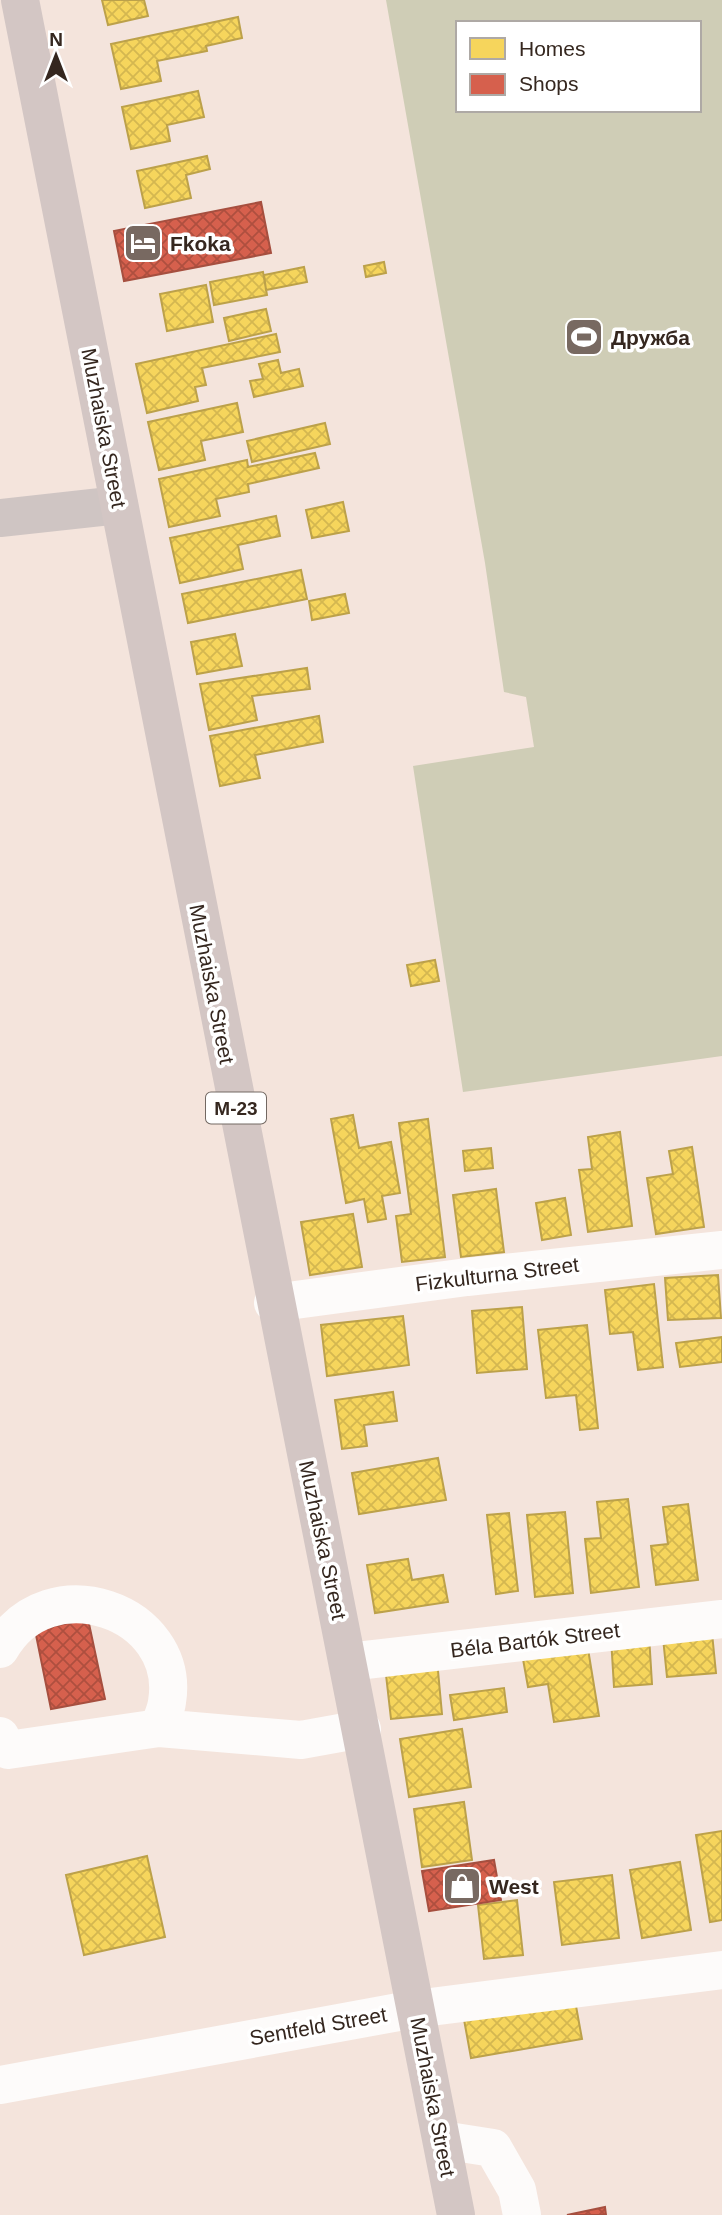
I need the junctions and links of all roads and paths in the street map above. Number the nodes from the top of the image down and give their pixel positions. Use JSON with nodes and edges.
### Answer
{"nodes":[{"id":1,"x":20,"y":0,"type":"edge"},
{"id":2,"x":119,"y":505,"type":"junction"},
{"id":3,"x":0,"y":518,"type":"edge"},
{"id":4,"x":722,"y":1250,"type":"edge"},
{"id":5,"x":273,"y":1303,"type":"junction"},
{"id":6,"x":722,"y":1619,"type":"edge"},
{"id":7,"x":0,"y":1649,"type":"edge"},
{"id":8,"x":348,"y":1662,"type":"junction"},
{"id":9,"x":159,"y":1728,"type":"junction"},
{"id":10,"x":362,"y":1729,"type":"junction"},
{"id":11,"x":0,"y":1736,"type":"edge"},
{"id":12,"x":722,"y":1970,"type":"edge"},
{"id":13,"x":415,"y":2009,"type":"junction"},
{"id":14,"x":0,"y":2084,"type":"edge"},
{"id":15,"x":442,"y":2140,"type":"junction"},
{"id":16,"x":456,"y":2215,"type":"edge"},
{"id":17,"x":522,"y":2215,"type":"edge"}],
"edges":[{"from":1,"to":2,"type":"highway","name":"Muzhaiska Street","number":"М-23"},
{"from":2,"to":3,"type":"main road"},
{"from":2,"to":5,"type":"highway","name":"Muzhaiska Street","number":"М-23"},
{"from":4,"to":5,"type":"street","name":"Fizkulturna Street"},
{"from":5,"to":8,"type":"highway","name":"Muzhaiska Street","number":"М-23"},
{"from":6,"to":8,"type":"street","name":"Béla Bartók Street"},
{"from":7,"to":9,"type":"street"},
{"from":8,"to":10,"type":"highway","name":"Muzhaiska Street","number":"М-23"},
{"from":9,"to":10,"type":"street"},
{"from":9,"to":11,"type":"street"},
{"from":10,"to":13,"type":"highway","name":"Muzhaiska Street","number":"М-23"},
{"from":12,"to":13,"type":"street","name":"Sentfeld Street"},
{"from":13,"to":14,"type":"street","name":"Sentfeld Street"},
{"from":13,"to":15,"type":"highway","name":"Muzhaiska Street","number":"М-23"},
{"from":15,"to":16,"type":"highway","name":"Muzhaiska Street","number":"М-23"},
{"from":15,"to":17,"type":"street"}]}
